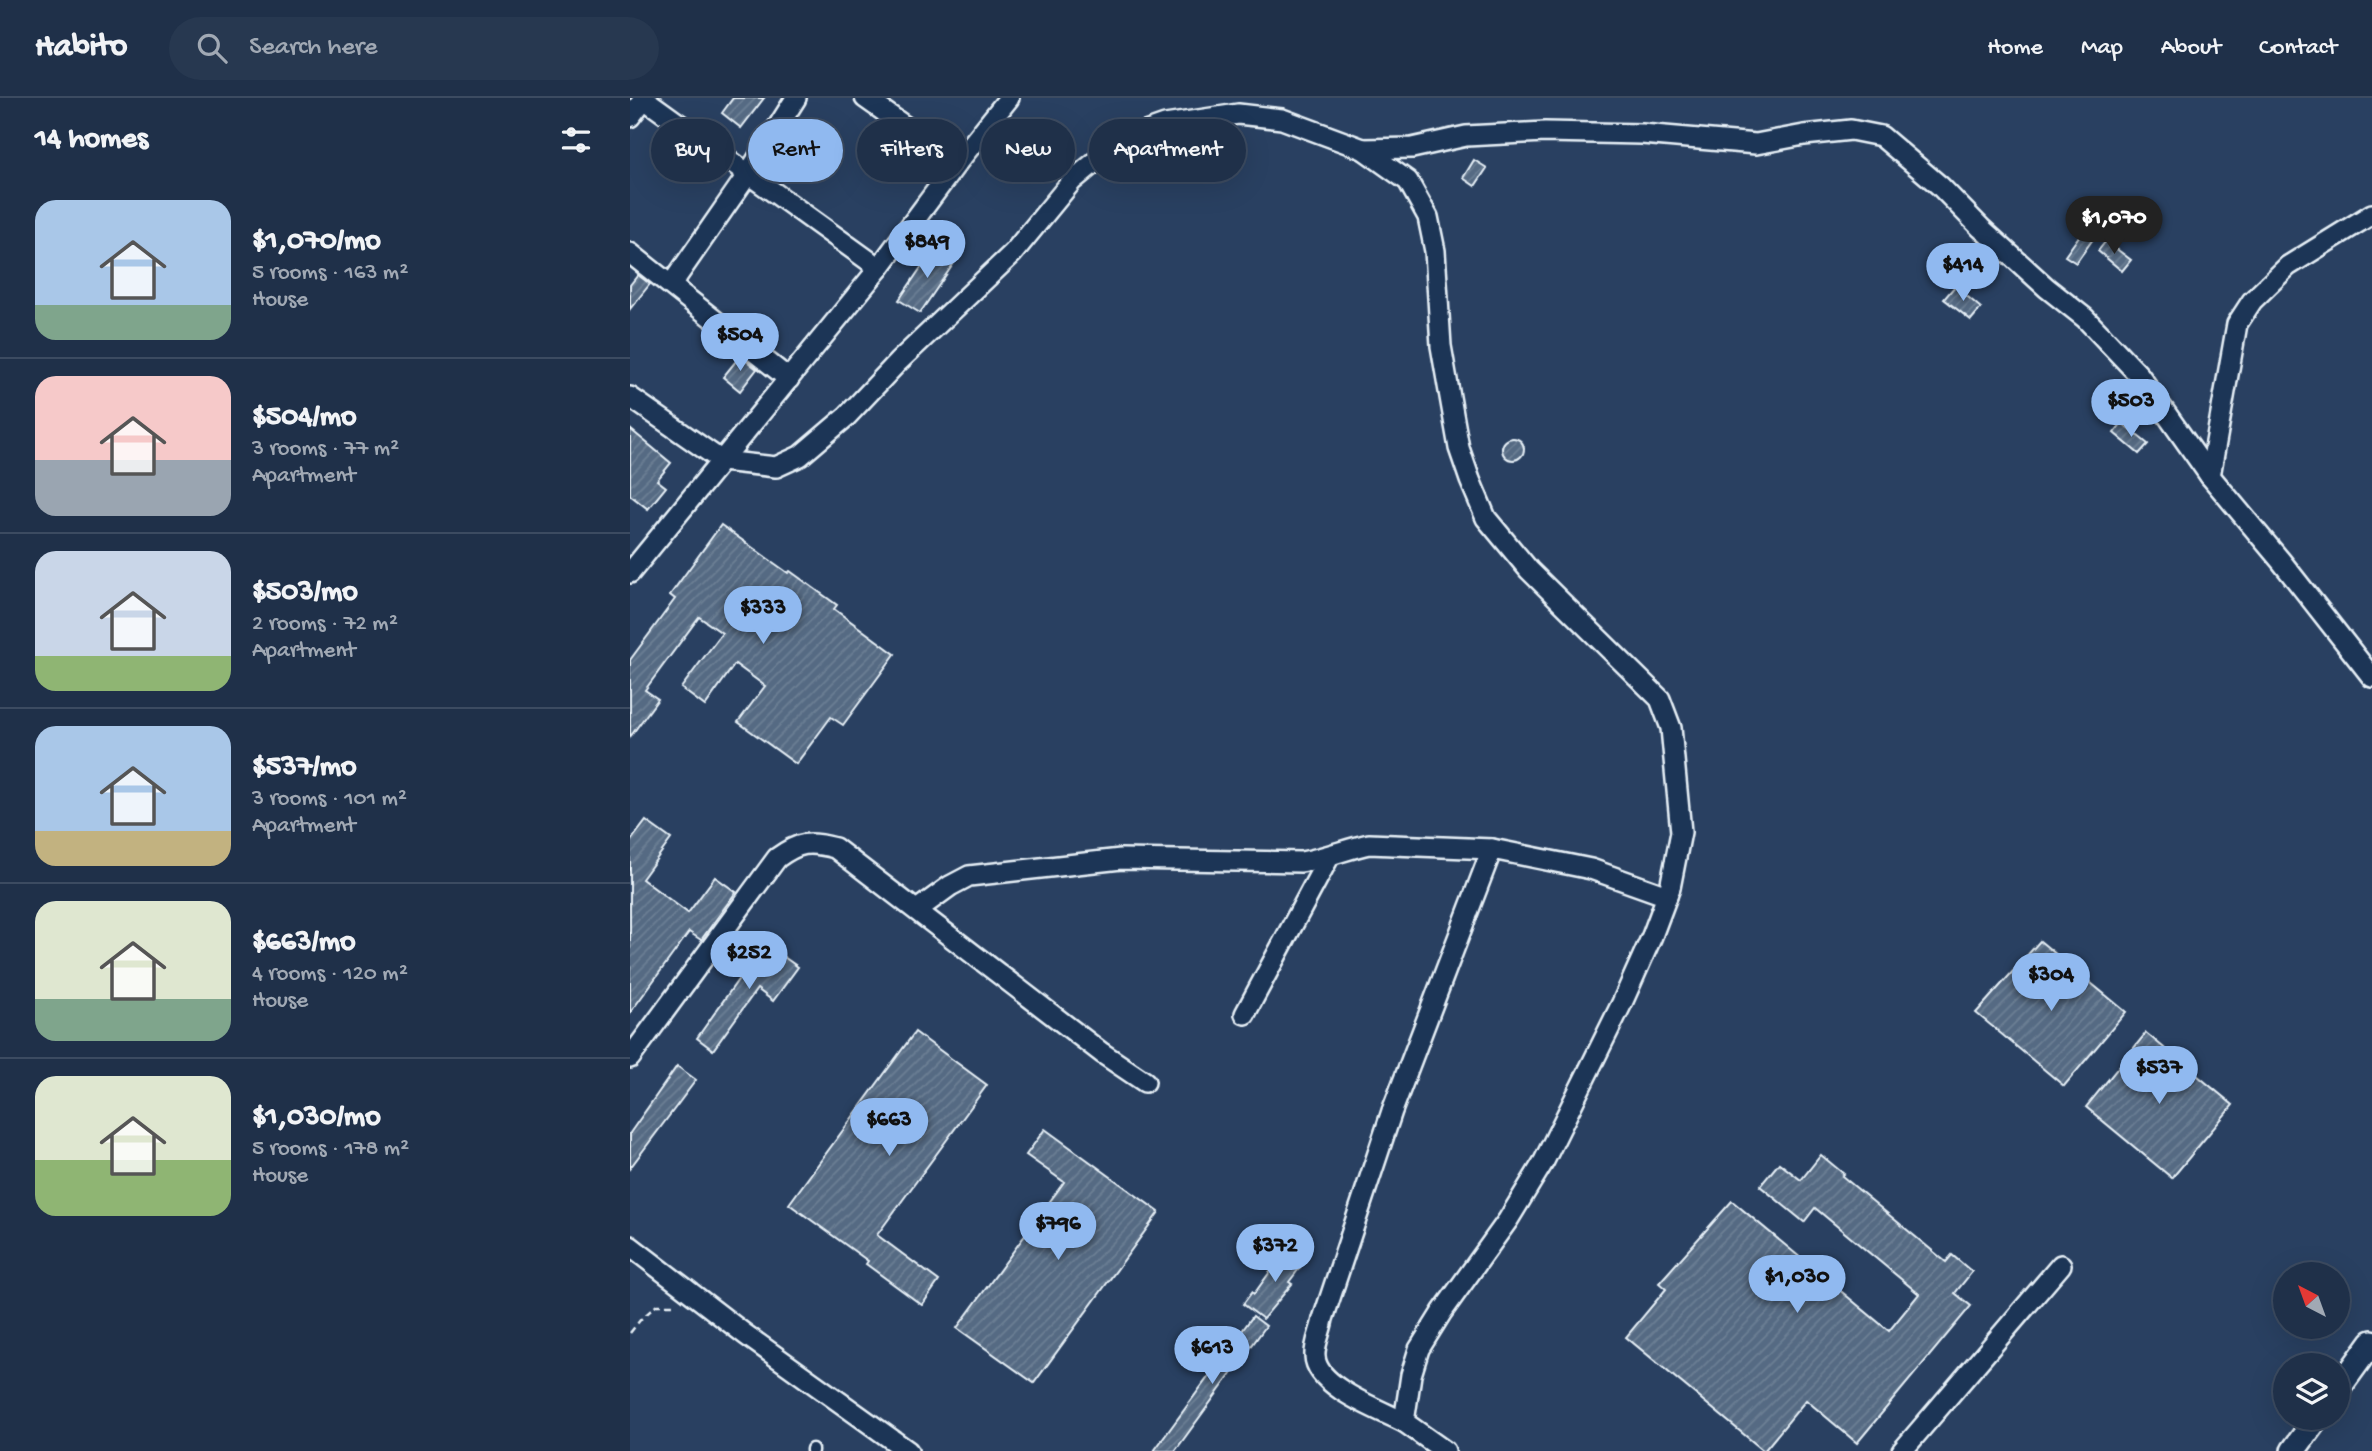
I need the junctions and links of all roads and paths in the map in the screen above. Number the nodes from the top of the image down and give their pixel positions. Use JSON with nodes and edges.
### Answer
{"nodes":[{"id":1,"x":643,"y":98,"type":"edge"},
{"id":2,"x":796,"y":98,"type":"edge"},
{"id":3,"x":865,"y":98,"type":"edge"},
{"id":4,"x":1009,"y":98,"type":"edge"},
{"id":5,"x":630,"y":117,"type":"edge"},
{"id":6,"x":783,"y":119,"type":"edge"},
{"id":7,"x":895,"y":119,"type":"edge"},
{"id":8,"x":1363,"y":149,"type":"junction"},
{"id":9,"x":967,"y":150,"type":"edge"},
{"id":10,"x":748,"y":174,"type":"joint"},
{"id":11,"x":759,"y":182,"type":"edge"},
{"id":12,"x":943,"y":182,"type":"edge"},
{"id":13,"x":2372,"y":214,"type":"edge"},
{"id":14,"x":630,"y":253,"type":"edge"},
{"id":15,"x":879,"y":268,"type":"junction"},
{"id":16,"x":671,"y":285,"type":"junction"},
{"id":17,"x":789,"y":379,"type":"junction"},
{"id":18,"x":630,"y":397,"type":"edge"},
{"id":19,"x":722,"y":461,"type":"junction"},
{"id":20,"x":2210,"y":476,"type":"junction"},
{"id":21,"x":631,"y":568,"type":"edge"},
{"id":22,"x":2372,"y":677,"type":"edge"},
{"id":23,"x":1492,"y":849,"type":"junction"},
{"id":24,"x":1329,"y":857,"type":"junction"},
{"id":25,"x":1667,"y":896,"type":"junction"},
{"id":26,"x":917,"y":910,"type":"junction"},
{"id":27,"x":1245,"y":1014,"type":"dead end"},
{"id":28,"x":630,"y":1058,"type":"edge"},
{"id":29,"x":1145,"y":1082,"type":"dead end"},
{"id":30,"x":630,"y":1246,"type":"edge"},
{"id":31,"x":2061,"y":1265,"type":"dead end"},
{"id":32,"x":675,"y":1305,"type":"dead end"},
{"id":33,"x":630,"y":1333,"type":"edge"},
{"id":34,"x":2372,"y":1342,"type":"edge"},
{"id":35,"x":2350,"y":1372,"type":"edge"},
{"id":36,"x":1404,"y":1422,"type":"junction"},
{"id":37,"x":2309,"y":1430,"type":"edge"},
{"id":38,"x":908,"y":1451,"type":"edge"},
{"id":39,"x":1445,"y":1451,"type":"edge"},
{"id":40,"x":1902,"y":1451,"type":"edge"},
{"id":41,"x":2293,"y":1451,"type":"edge"}],
"edges":[{"from":1,"to":5,"type":"street"},
{"from":1,"to":10,"type":"street"},
{"from":2,"to":6,"type":"street"},
{"from":3,"to":7,"type":"street"},
{"from":4,"to":9,"type":"street"},
{"from":8,"to":19,"type":"street"},
{"from":8,"to":20,"type":"street"},
{"from":8,"to":25,"type":"street"},
{"from":10,"to":16,"type":"street"},
{"from":11,"to":15,"type":"street"},
{"from":12,"to":15,"type":"street"},
{"from":13,"to":20,"type":"street"},
{"from":14,"to":16,"type":"street"},
{"from":15,"to":17,"type":"street"},
{"from":16,"to":17,"type":"street"},
{"from":17,"to":19,"type":"street"},
{"from":18,"to":19,"type":"street"},
{"from":19,"to":21,"type":"street"},
{"from":20,"to":22,"type":"street"},
{"from":23,"to":24,"type":"street"},
{"from":23,"to":25,"type":"street"},
{"from":23,"to":36,"type":"street"},
{"from":24,"to":26,"type":"street"},
{"from":24,"to":27,"type":"street"},
{"from":25,"to":36,"type":"street"},
{"from":26,"to":28,"type":"street"},
{"from":26,"to":29,"type":"street"},
{"from":30,"to":38,"type":"street"},
{"from":31,"to":40,"type":"street"},
{"from":32,"to":33,"type":"path"},
{"from":34,"to":35,"type":"street"},
{"from":36,"to":39,"type":"street"},
{"from":37,"to":41,"type":"street"}]}
